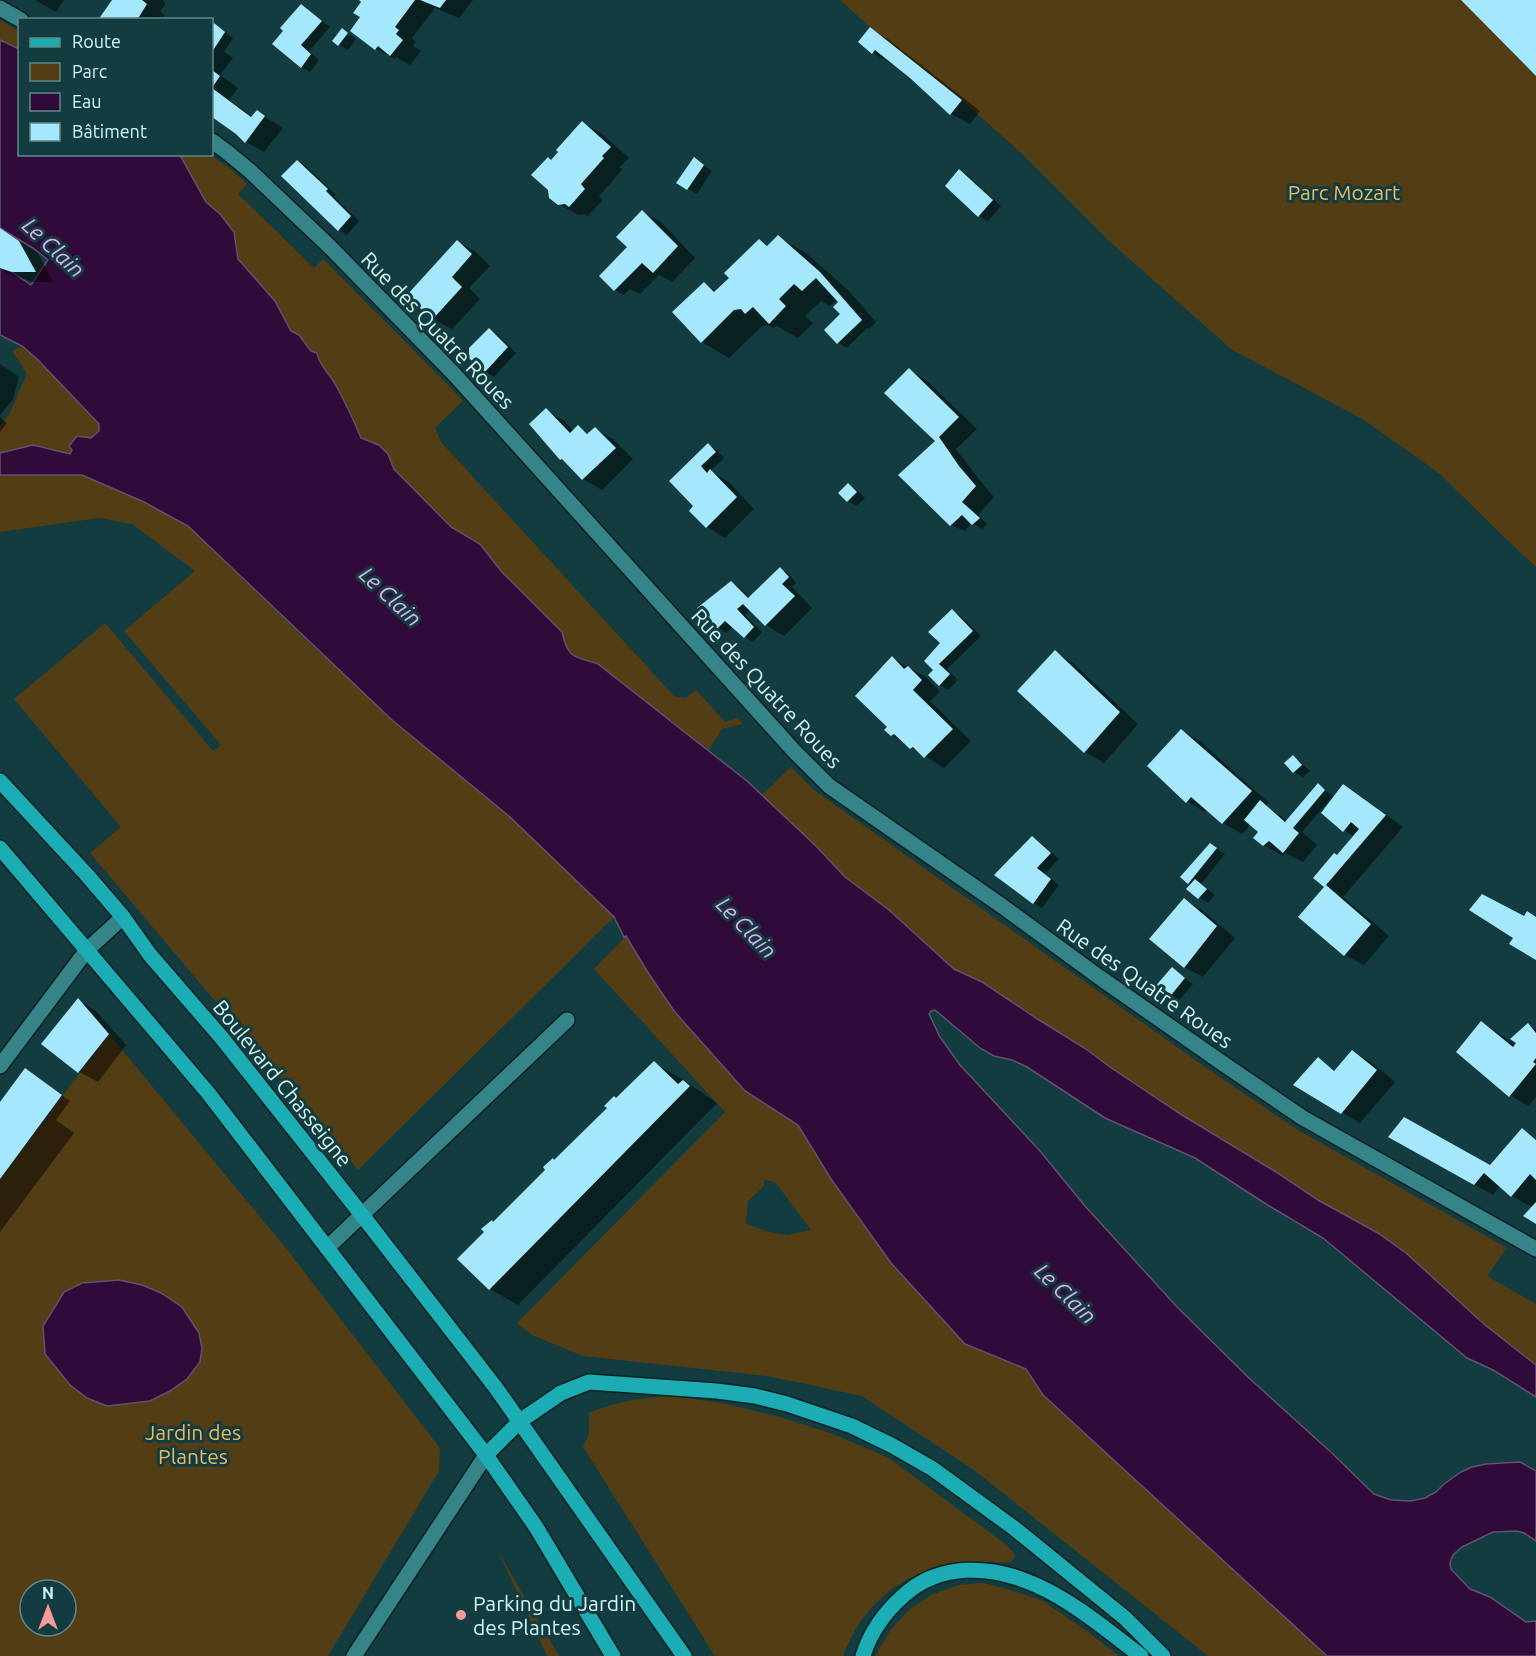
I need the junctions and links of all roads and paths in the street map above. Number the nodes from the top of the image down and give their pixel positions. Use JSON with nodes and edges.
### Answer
{"nodes":[{"id":1,"x":0,"y":8,"type":"edge"},
{"id":2,"x":18,"y":18,"type":"edge"},
{"id":3,"x":213,"y":142,"type":"edge"},
{"id":4,"x":0,"y":781,"type":"edge"},
{"id":5,"x":0,"y":848,"type":"edge"},
{"id":6,"x":123,"y":917,"type":"junction"},
{"id":7,"x":87,"y":950,"type":"junction"},
{"id":8,"x":567,"y":1020,"type":"dead end"},
{"id":9,"x":0,"y":1066,"type":"edge"},
{"id":10,"x":362,"y":1215,"type":"junction"},
{"id":11,"x":327,"y":1248,"type":"junction"},
{"id":12,"x":1536,"y":1249,"type":"edge"},
{"id":13,"x":520,"y":1421,"type":"junction"},
{"id":14,"x":486,"y":1455,"type":"junction"},
{"id":15,"x":354,"y":1656,"type":"edge"},
{"id":16,"x":614,"y":1656,"type":"edge"},
{"id":17,"x":684,"y":1656,"type":"edge"},
{"id":18,"x":863,"y":1656,"type":"edge"},
{"id":19,"x":1142,"y":1656,"type":"edge"},
{"id":20,"x":1163,"y":1656,"type":"edge"}],
"edges":[{"from":1,"to":2,"type":"street"},
{"from":3,"to":12,"type":"street","name":"Rue des Quatre Roues"},
{"from":4,"to":6,"type":"main road","name":"Boulevard Chasseigne"},
{"from":5,"to":7,"type":"main road"},
{"from":6,"to":7,"type":"street"},
{"from":6,"to":10,"type":"main road","name":"Boulevard Chasseigne"},
{"from":7,"to":9,"type":"street"},
{"from":7,"to":11,"type":"main road"},
{"from":8,"to":10,"type":"street"},
{"from":10,"to":11,"type":"street"},
{"from":10,"to":13,"type":"main road","name":"Boulevard Chasseigne"},
{"from":11,"to":14,"type":"main road"},
{"from":13,"to":14,"type":"main road"},
{"from":13,"to":17,"type":"main road","name":"Boulevard Chasseigne"},
{"from":13,"to":20,"type":"main road"},
{"from":14,"to":15,"type":"street"},
{"from":14,"to":16,"type":"main road"},
{"from":18,"to":19,"type":"main road"}]}
